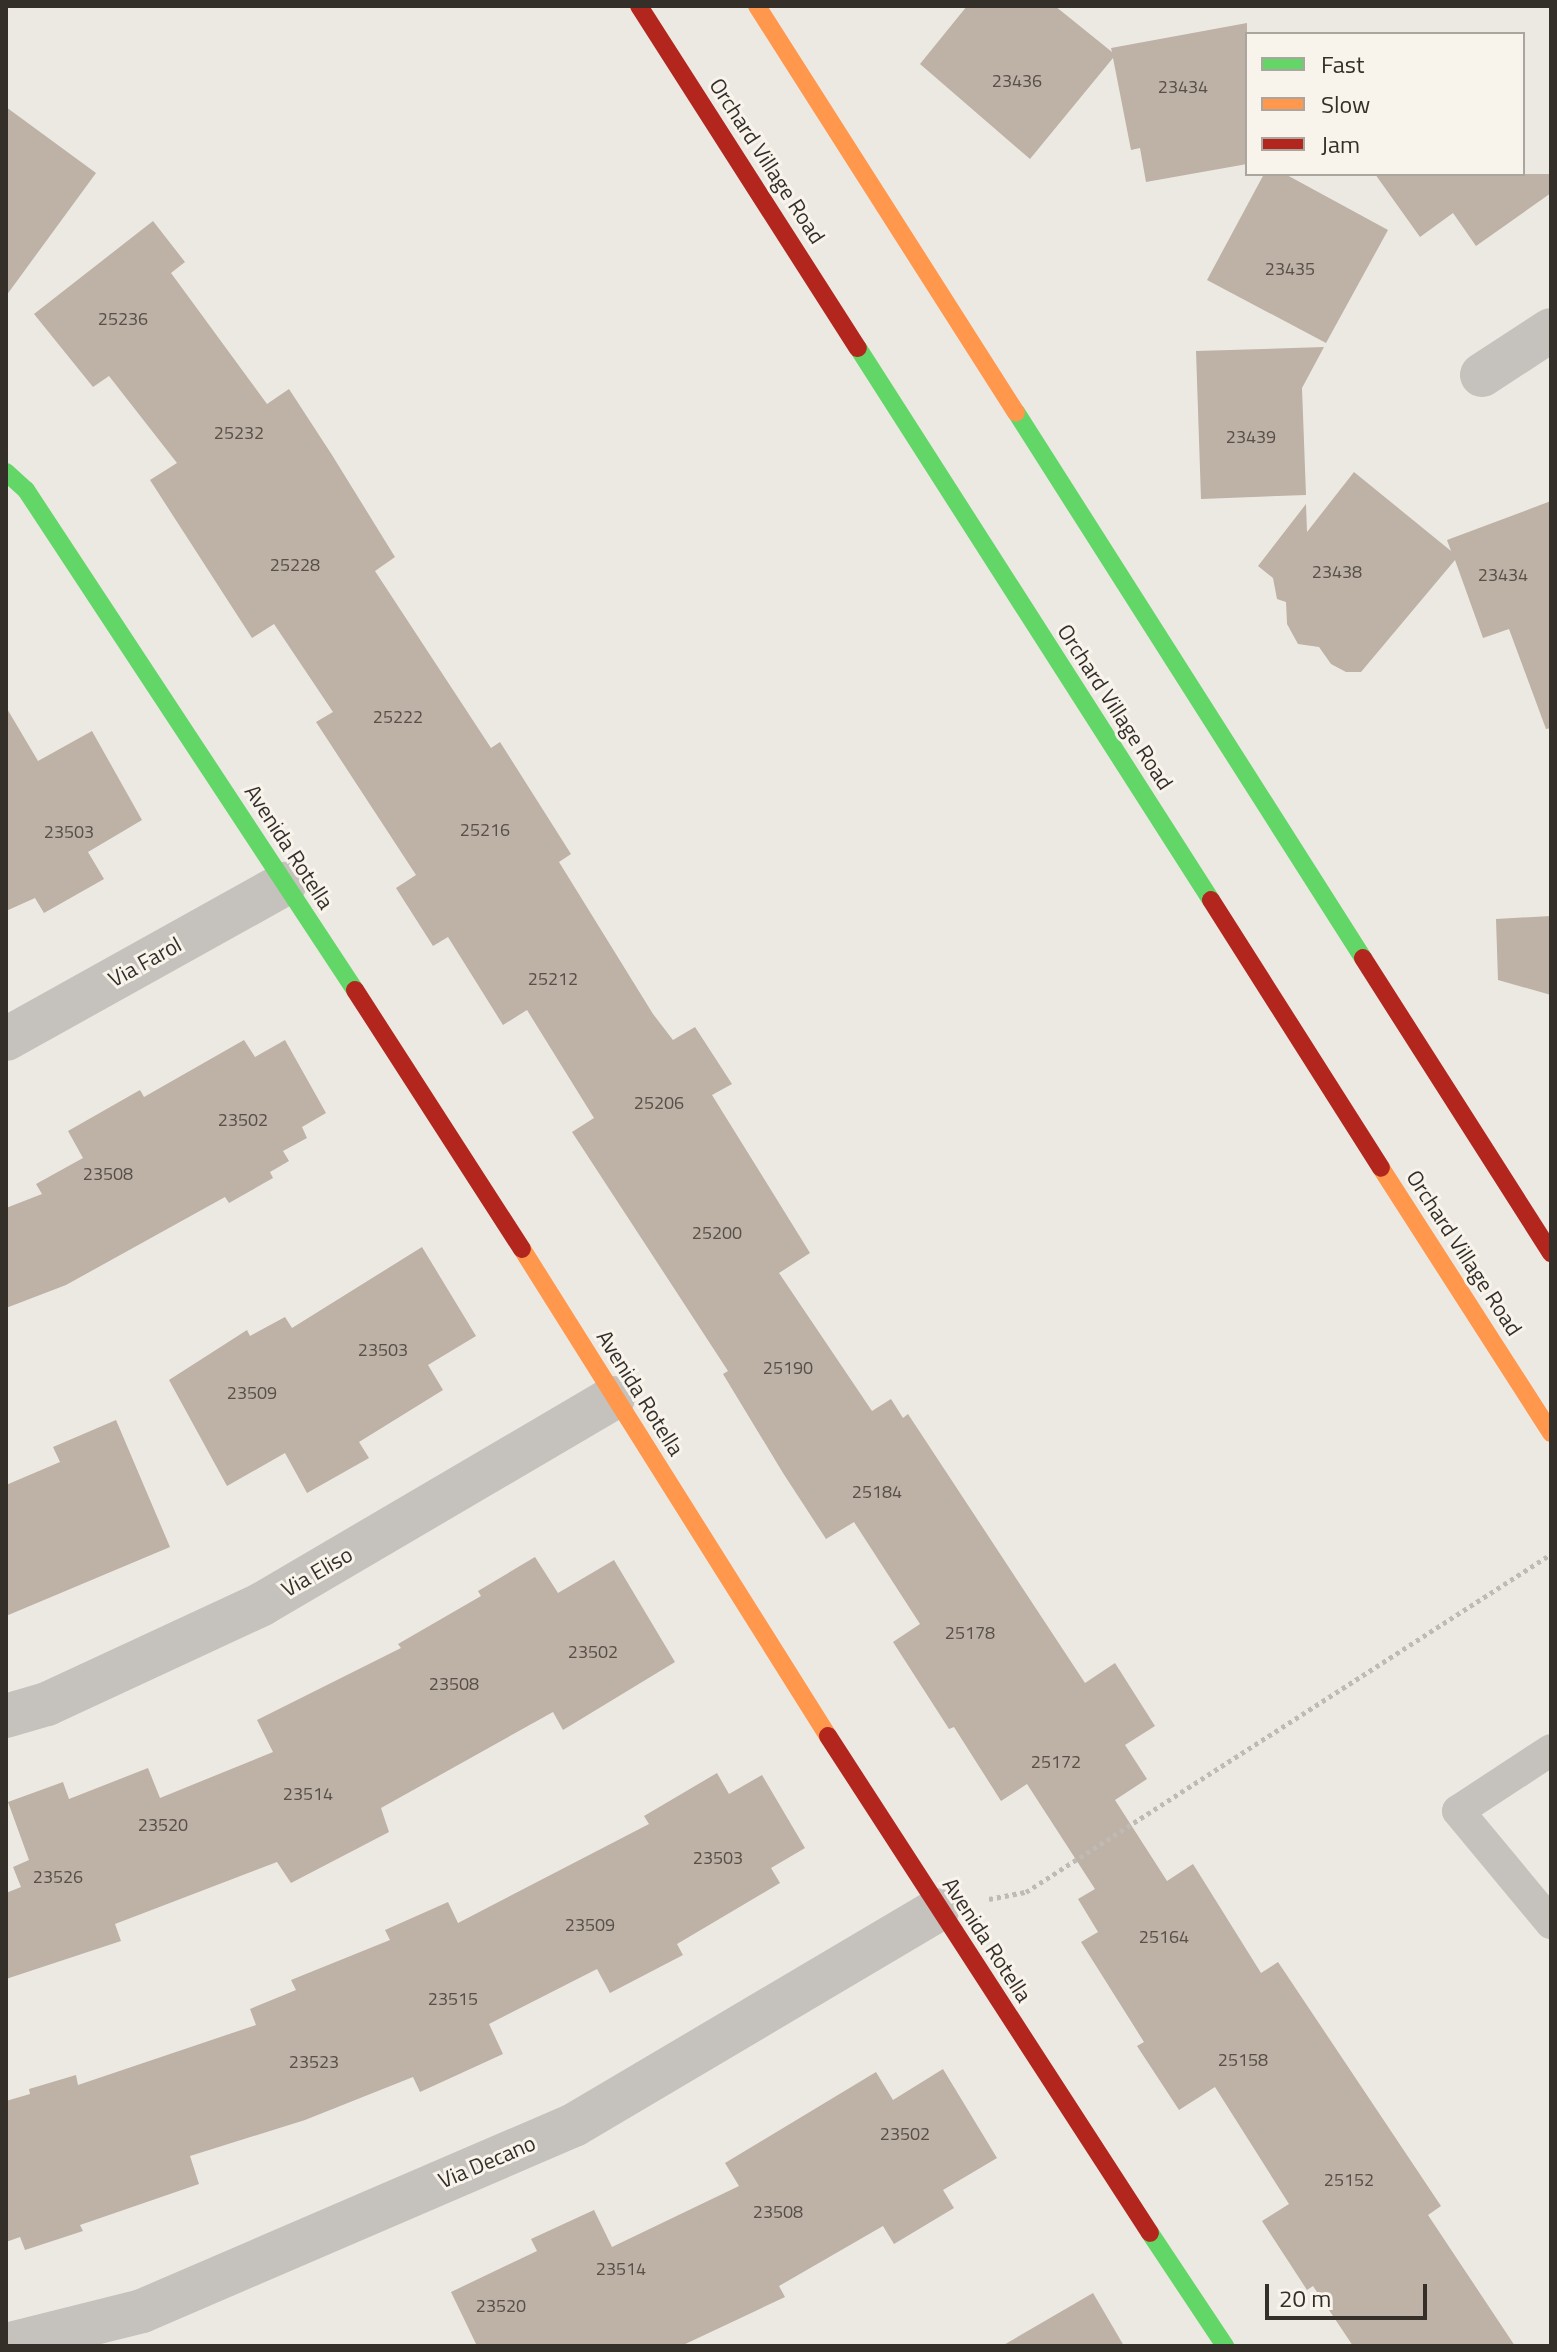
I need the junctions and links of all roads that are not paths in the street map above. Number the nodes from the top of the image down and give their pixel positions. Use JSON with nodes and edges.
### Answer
{"nodes":[{"id":1,"x":639,"y":6,"type":"edge"},
{"id":2,"x":757,"y":6,"type":"edge"},
{"id":3,"x":1551,"y":330,"type":"edge"},
{"id":4,"x":1482,"y":375,"type":"dead end"},
{"id":5,"x":6,"y":472,"type":"edge"},
{"id":6,"x":285,"y":884,"type":"junction"},
{"id":7,"x":6,"y":1039,"type":"edge"},
{"id":8,"x":1551,"y":1253,"type":"edge"},
{"id":9,"x":613,"y":1398,"type":"junction"},
{"id":10,"x":1551,"y":1433,"type":"edge"},
{"id":11,"x":6,"y":1716,"type":"edge"},
{"id":12,"x":1551,"y":1750,"type":"edge"},
{"id":13,"x":937,"y":1910,"type":"junction"},
{"id":14,"x":1551,"y":1923,"type":"edge"},
{"id":15,"x":6,"y":2345,"type":"edge"},
{"id":16,"x":1225,"y":2346,"type":"edge"}],
"edges":[{"from":1,"to":10,"type":"main road","name":"Orchard Village Road"},
{"from":2,"to":8,"type":"main road"},
{"from":3,"to":4,"type":"street"},
{"from":5,"to":6,"type":"main road","name":"Avenida Rotella"},
{"from":6,"to":7,"type":"street","name":"Via Farol"},
{"from":6,"to":9,"type":"main road","name":"Avenida Rotella"},
{"from":9,"to":11,"type":"street","name":"Via Eliso"},
{"from":9,"to":13,"type":"main road","name":"Avenida Rotella"},
{"from":12,"to":14,"type":"lane"},
{"from":13,"to":15,"type":"street","name":"Via Decano"},
{"from":13,"to":16,"type":"main road","name":"Avenida Rotella"}]}
